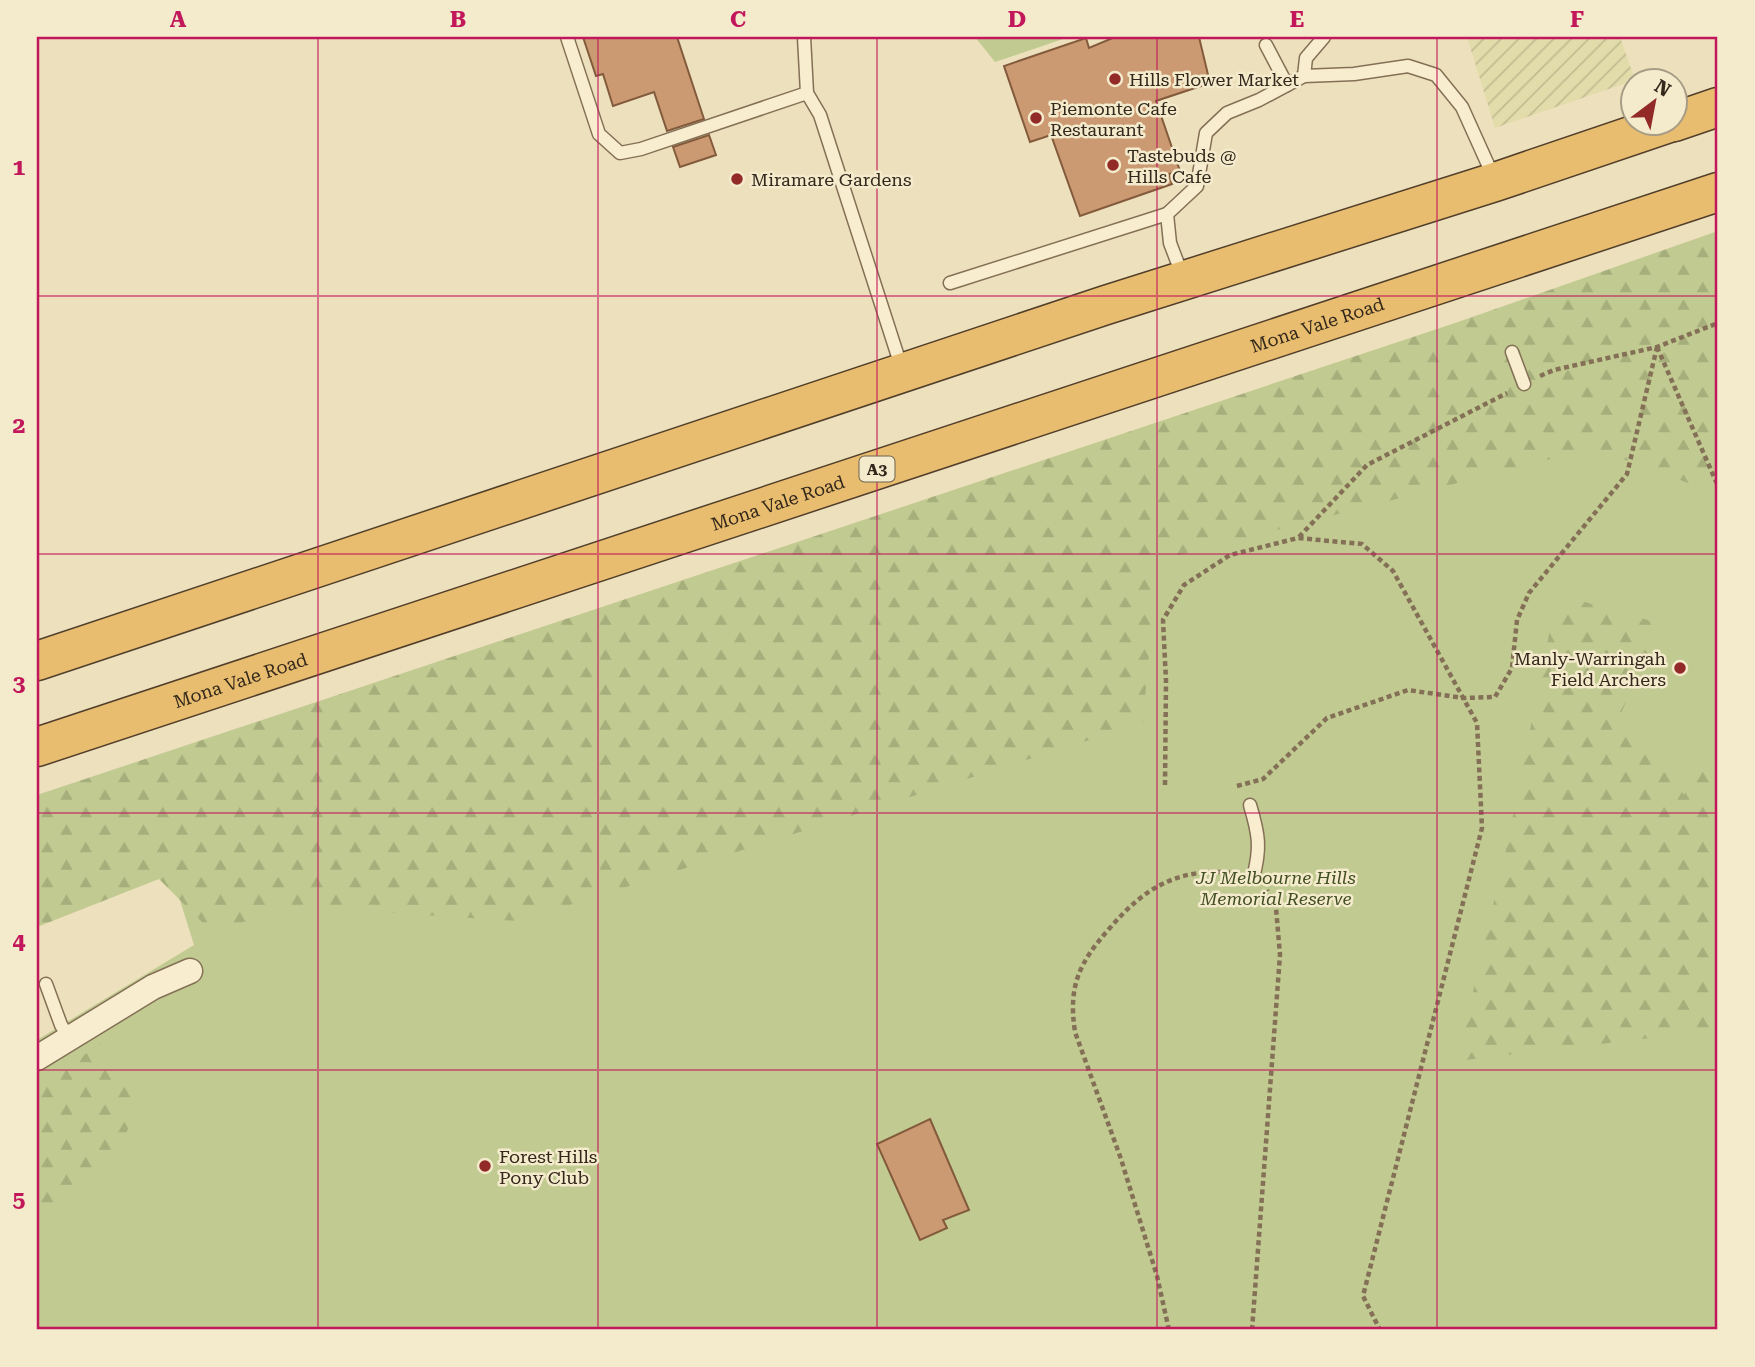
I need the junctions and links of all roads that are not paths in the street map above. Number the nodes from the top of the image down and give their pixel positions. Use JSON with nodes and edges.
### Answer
{"nodes":[{"id":1,"x":567,"y":37,"type":"edge"},
{"id":2,"x":804,"y":37,"type":"edge"},
{"id":3,"x":1324,"y":37,"type":"edge"},
{"id":4,"x":1266,"y":45,"type":"dead end"},
{"id":5,"x":1304,"y":76,"type":"junction"},
{"id":6,"x":1287,"y":85,"type":"junction"},
{"id":7,"x":807,"y":93,"type":"junction"},
{"id":8,"x":1718,"y":107,"type":"edge"},
{"id":9,"x":1688,"y":117,"type":"edge"},
{"id":10,"x":1631,"y":136,"type":"edge"},
{"id":11,"x":1495,"y":182,"type":"junction"},
{"id":12,"x":1718,"y":192,"type":"edge"},
{"id":13,"x":1167,"y":214,"type":"junction"},
{"id":14,"x":1184,"y":280,"type":"junction"},
{"id":15,"x":950,"y":283,"type":"dead end"},
{"id":16,"x":1512,"y":352,"type":"dead end"},
{"id":17,"x":903,"y":372,"type":"junction"},
{"id":18,"x":1524,"y":384,"type":"road end"},
{"id":19,"x":37,"y":661,"type":"edge"},
{"id":20,"x":37,"y":747,"type":"edge"},
{"id":21,"x":1250,"y":805,"type":"dead end"},
{"id":22,"x":1253,"y":878,"type":"road end"},
{"id":23,"x":190,"y":971,"type":"dead end"},
{"id":24,"x":46,"y":984,"type":"dead end"},
{"id":25,"x":69,"y":1038,"type":"junction"},
{"id":26,"x":37,"y":1058,"type":"edge"}],
"edges":[{"from":1,"to":7,"type":"lane"},
{"from":2,"to":7,"type":"lane"},
{"from":3,"to":5,"type":"lane"},
{"from":4,"to":6,"type":"lane"},
{"from":5,"to":6,"type":"lane"},
{"from":5,"to":11,"type":"lane"},
{"from":6,"to":13,"type":"lane"},
{"from":7,"to":17,"type":"lane"},
{"from":8,"to":9,"type":"highway"},
{"from":10,"to":11,"type":"highway"},
{"from":11,"to":14,"type":"highway"},
{"from":12,"to":20,"type":"highway","name":"Mona Vale Road","number":"A3"},
{"from":13,"to":14,"type":"lane"},
{"from":13,"to":15,"type":"lane"},
{"from":14,"to":17,"type":"highway"},
{"from":16,"to":18,"type":"lane"},
{"from":17,"to":19,"type":"highway"},
{"from":21,"to":22,"type":"lane"},
{"from":23,"to":25,"type":"street"},
{"from":24,"to":25,"type":"lane"},
{"from":25,"to":26,"type":"street"}]}
